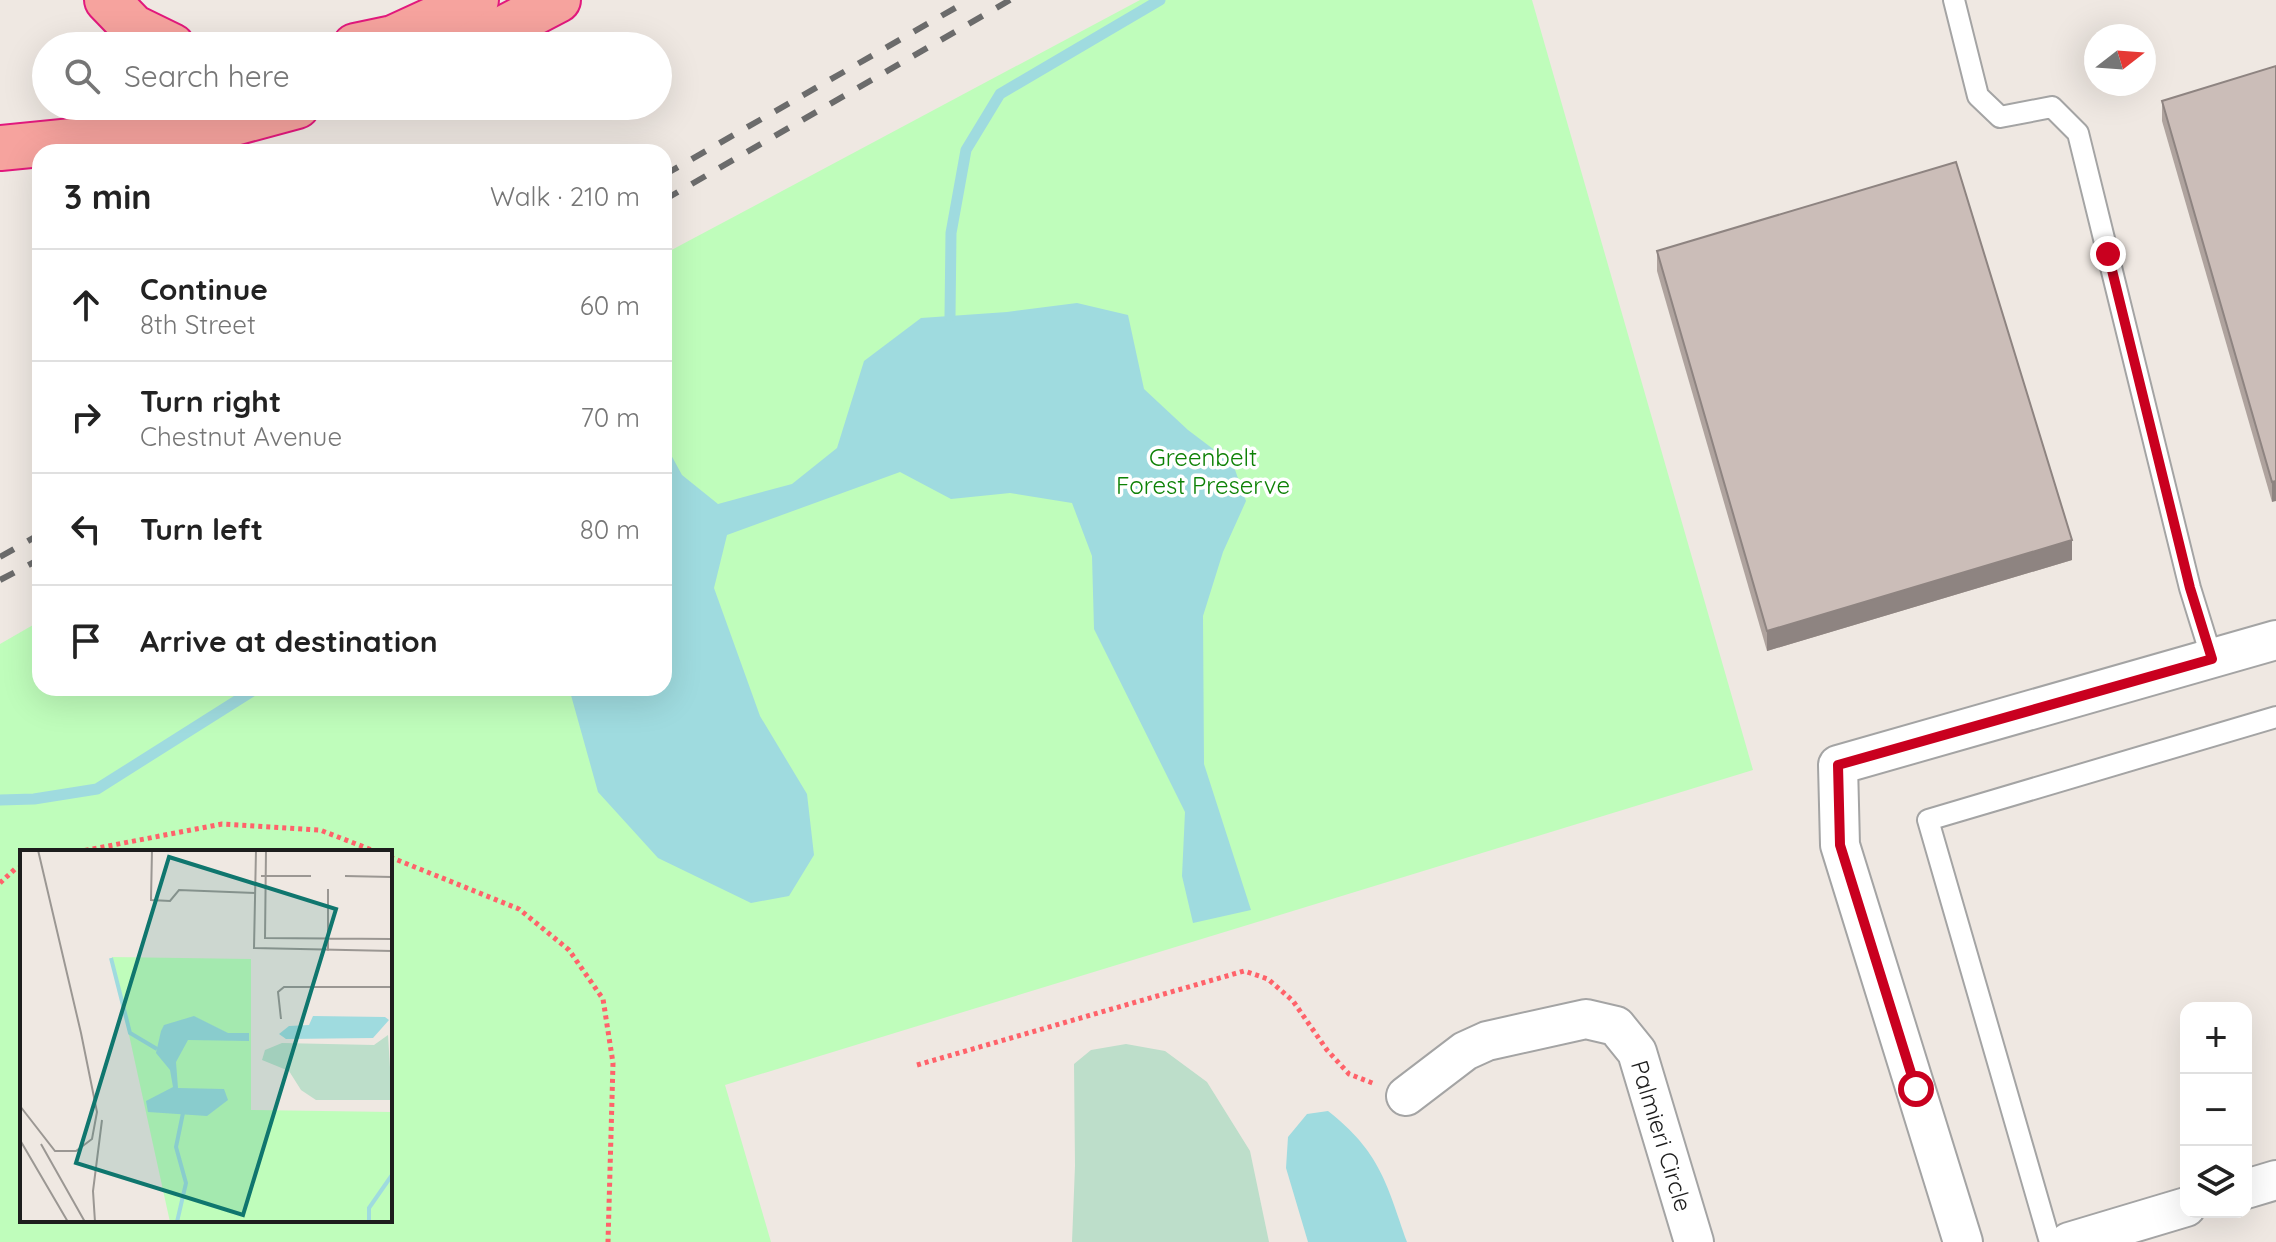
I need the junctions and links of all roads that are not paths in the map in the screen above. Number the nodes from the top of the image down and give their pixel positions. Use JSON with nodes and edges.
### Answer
{"nodes":[{"id":1,"x":107,"y":0,"type":"edge"},
{"id":2,"x":476,"y":0,"type":"edge"},
{"id":3,"x":558,"y":0,"type":"edge"},
{"id":4,"x":1954,"y":0,"type":"edge"},
{"id":5,"x":143,"y":32,"type":"edge"},
{"id":6,"x":406,"y":32,"type":"edge"},
{"id":7,"x":497,"y":32,"type":"edge"},
{"id":8,"x":245,"y":120,"type":"edge"},
{"id":9,"x":41,"y":144,"type":"edge"},
{"id":10,"x":32,"y":145,"type":"edge"},
{"id":11,"x":0,"y":148,"type":"edge"},
{"id":12,"x":2276,"y":640,"type":"edge"},
{"id":13,"x":2212,"y":659,"type":"junction"},
{"id":14,"x":2276,"y":717,"type":"edge"},
{"id":15,"x":1406,"y":1096,"type":"road end"},
{"id":16,"x":2276,"y":1180,"type":"edge"},
{"id":17,"x":2252,"y":1187,"type":"edge"},
{"id":18,"x":2180,"y":1209,"type":"edge"},
{"id":19,"x":1694,"y":1242,"type":"edge"},
{"id":20,"x":1963,"y":1242,"type":"edge"},
{"id":21,"x":2050,"y":1242,"type":"edge"},
{"id":22,"x":2069,"y":1242,"type":"edge"}],
"edges":[{"from":1,"to":5,"type":"highway"},
{"from":2,"to":6,"type":"highway"},
{"from":3,"to":7,"type":"highway"},
{"from":4,"to":13,"type":"lane"},
{"from":8,"to":9,"type":"highway"},
{"from":10,"to":11,"type":"highway"},
{"from":12,"to":13,"type":"street"},
{"from":13,"to":20,"type":"street"},
{"from":14,"to":21,"type":"lane"},
{"from":15,"to":19,"type":"street","name":"Palmieri Circle"},
{"from":16,"to":17,"type":"street"},
{"from":18,"to":22,"type":"street"}]}
